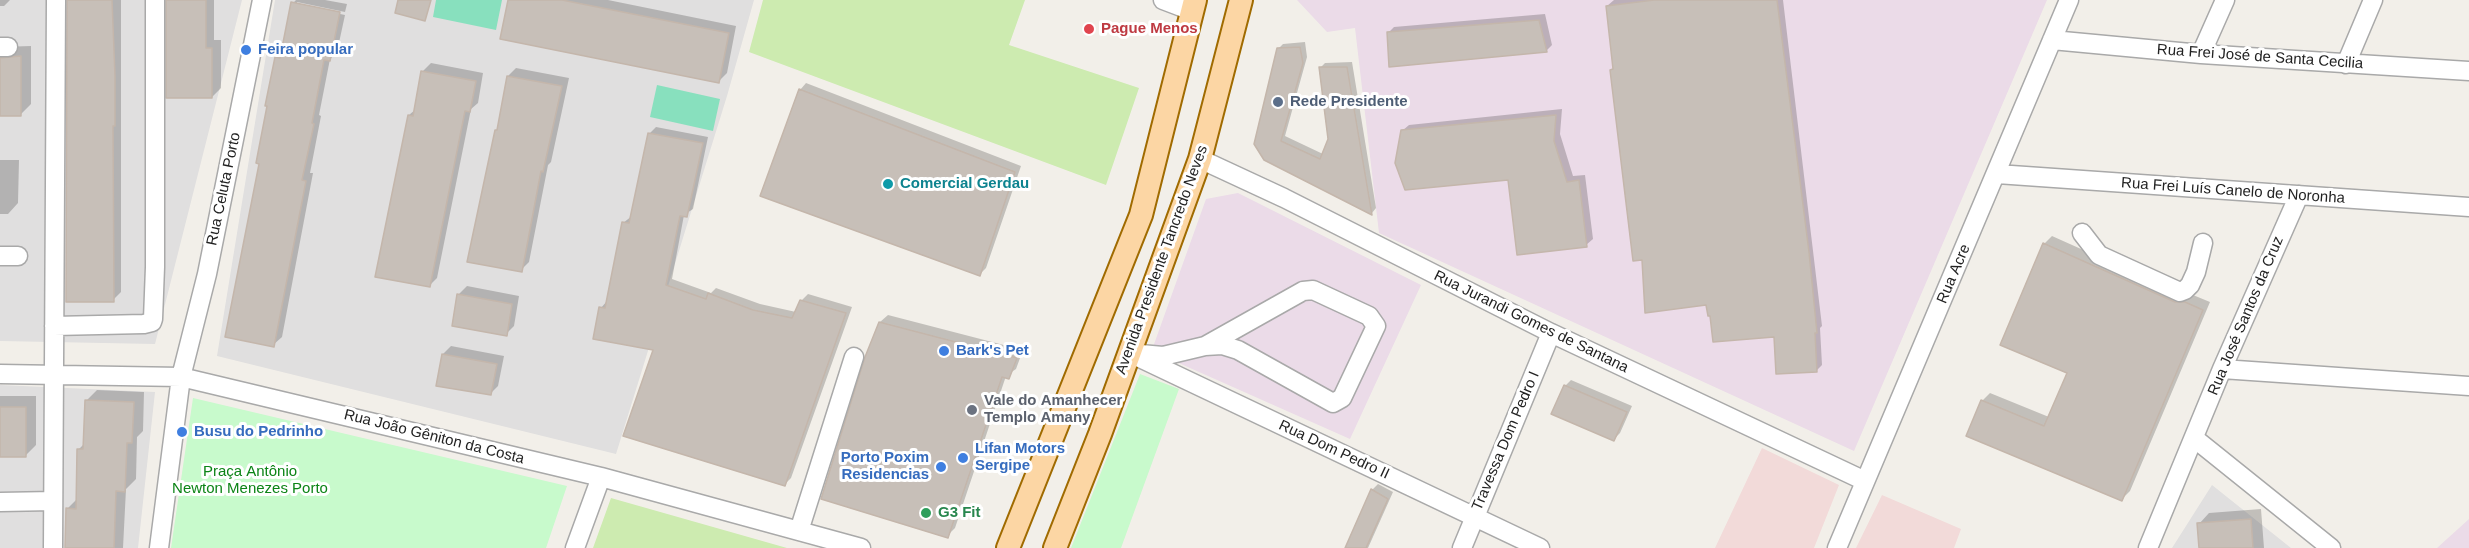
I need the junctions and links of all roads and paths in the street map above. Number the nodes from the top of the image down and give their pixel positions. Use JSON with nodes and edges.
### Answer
{"nodes":[{"id":1,"x":56,"y":0,"type":"edge"},
{"id":2,"x":155,"y":0,"type":"edge"},
{"id":3,"x":262,"y":0,"type":"edge"},
{"id":4,"x":1163,"y":0,"type":"edge"},
{"id":5,"x":1241,"y":0,"type":"edge"},
{"id":6,"x":2059,"y":0,"type":"edge"},
{"id":7,"x":2069,"y":0,"type":"edge"},
{"id":8,"x":2225,"y":0,"type":"edge"},
{"id":9,"x":2373,"y":0,"type":"edge"},
{"id":10,"x":1194,"y":6,"type":"edge"},
{"id":11,"x":2052,"y":40,"type":"junction"},
{"id":12,"x":2201,"y":54,"type":"junction"},
{"id":13,"x":2346,"y":64,"type":"junction"},
{"id":14,"x":2469,"y":71,"type":"edge"},
{"id":15,"x":1200,"y":159,"type":"junction"},
{"id":16,"x":1997,"y":174,"type":"junction"},
{"id":17,"x":2299,"y":195,"type":"junction"},
{"id":18,"x":2469,"y":207,"type":"edge"},
{"id":19,"x":2082,"y":233,"type":"dead end"},
{"id":20,"x":2203,"y":243,"type":"dead end"},
{"id":21,"x":54,"y":326,"type":"junction"},
{"id":22,"x":1551,"y":333,"type":"junction"},
{"id":23,"x":1205,"y":346,"type":"junction"},
{"id":24,"x":1128,"y":353,"type":"junction"},
{"id":25,"x":854,"y":357,"type":"dead end"},
{"id":26,"x":2223,"y":369,"type":"junction"},
{"id":27,"x":0,"y":374,"type":"edge"},
{"id":28,"x":54,"y":374,"type":"junction"},
{"id":29,"x":181,"y":377,"type":"junction"},
{"id":30,"x":2469,"y":386,"type":"edge"},
{"id":31,"x":2194,"y":438,"type":"junction"},
{"id":32,"x":602,"y":477,"type":"junction"},
{"id":33,"x":1864,"y":481,"type":"junction"},
{"id":34,"x":53,"y":501,"type":"junction"},
{"id":35,"x":0,"y":502,"type":"edge"},
{"id":36,"x":1474,"y":516,"type":"junction"},
{"id":37,"x":799,"y":531,"type":"junction"},
{"id":38,"x":53,"y":548,"type":"edge"},
{"id":39,"x":159,"y":548,"type":"edge"},
{"id":40,"x":575,"y":548,"type":"edge"},
{"id":41,"x":861,"y":548,"type":"edge"},
{"id":42,"x":1008,"y":548,"type":"edge"},
{"id":43,"x":1056,"y":548,"type":"edge"},
{"id":44,"x":1462,"y":548,"type":"edge"},
{"id":45,"x":1540,"y":548,"type":"edge"},
{"id":46,"x":1837,"y":548,"type":"edge"},
{"id":47,"x":2148,"y":548,"type":"edge"},
{"id":48,"x":2331,"y":548,"type":"edge"}],
"edges":[{"from":1,"to":21,"type":"street"},
{"from":2,"to":21,"type":"street"},
{"from":3,"to":29,"type":"street","name":"Rua Celuta Porto"},
{"from":4,"to":10,"type":"street"},
{"from":5,"to":15,"type":"main road","name":"Avenida Presidente Tancredo Neves"},
{"from":6,"to":11,"type":"street"},
{"from":7,"to":11,"type":"street","name":"Rua Acre"},
{"from":8,"to":12,"type":"street"},
{"from":9,"to":13,"type":"street"},
{"from":10,"to":42,"type":"main road"},
{"from":11,"to":12,"type":"street","name":"Rua Frei José de Santa Cecilia"},
{"from":11,"to":16,"type":"street","name":"Rua Acre"},
{"from":12,"to":13,"type":"street","name":"Rua Frei José de Santa Cecilia"},
{"from":13,"to":14,"type":"street","name":"Rua Frei José de Santa Cecilia"},
{"from":15,"to":22,"type":"street","name":"Rua Jurandi Gomes de Santana"},
{"from":15,"to":24,"type":"main road","name":"Avenida Presidente Tancredo Neves"},
{"from":16,"to":17,"type":"street","name":"Rua Frei Luís Canelo de Noronha"},
{"from":16,"to":33,"type":"street","name":"Rua Acre"},
{"from":17,"to":18,"type":"street","name":"Rua Frei Luís Canelo de Noronha"},
{"from":17,"to":26,"type":"street","name":"Rua José Santos da Cruz"},
{"from":19,"to":20,"type":"street"},
{"from":21,"to":28,"type":"street"},
{"from":22,"to":33,"type":"street","name":"Rua Jurandi Gomes de Santana"},
{"from":22,"to":36,"type":"street","name":"Travessa Dom Pedro I"},
{"from":23,"to":23,"type":"street"},
{"from":23,"to":24,"type":"street"},
{"from":24,"to":36,"type":"street","name":"Rua Dom Pedro II"},
{"from":24,"to":43,"type":"main road","name":"Avenida Presidente Tancredo Neves"},
{"from":25,"to":37,"type":"street"},
{"from":26,"to":30,"type":"street"},
{"from":26,"to":31,"type":"street","name":"Rua José Santos da Cruz"},
{"from":27,"to":28,"type":"street","name":"Rua João Gêniton da Costa"},
{"from":28,"to":29,"type":"street","name":"Rua João Gêniton da Costa"},
{"from":28,"to":34,"type":"street"},
{"from":29,"to":32,"type":"street","name":"Rua João Gêniton da Costa"},
{"from":29,"to":39,"type":"street","name":"Rua Celuta Porto"},
{"from":31,"to":47,"type":"street","name":"Rua José Santos da Cruz"},
{"from":31,"to":48,"type":"street"},
{"from":32,"to":37,"type":"street","name":"Rua João Gêniton da Costa"},
{"from":32,"to":40,"type":"street"},
{"from":33,"to":46,"type":"street","name":"Rua Acre"},
{"from":34,"to":35,"type":"street"},
{"from":34,"to":38,"type":"street"},
{"from":36,"to":44,"type":"street","name":"Travessa Dom Pedro I"},
{"from":36,"to":45,"type":"street","name":"Rua Dom Pedro II"},
{"from":37,"to":41,"type":"street","name":"Rua João Gêniton da Costa"}]}
